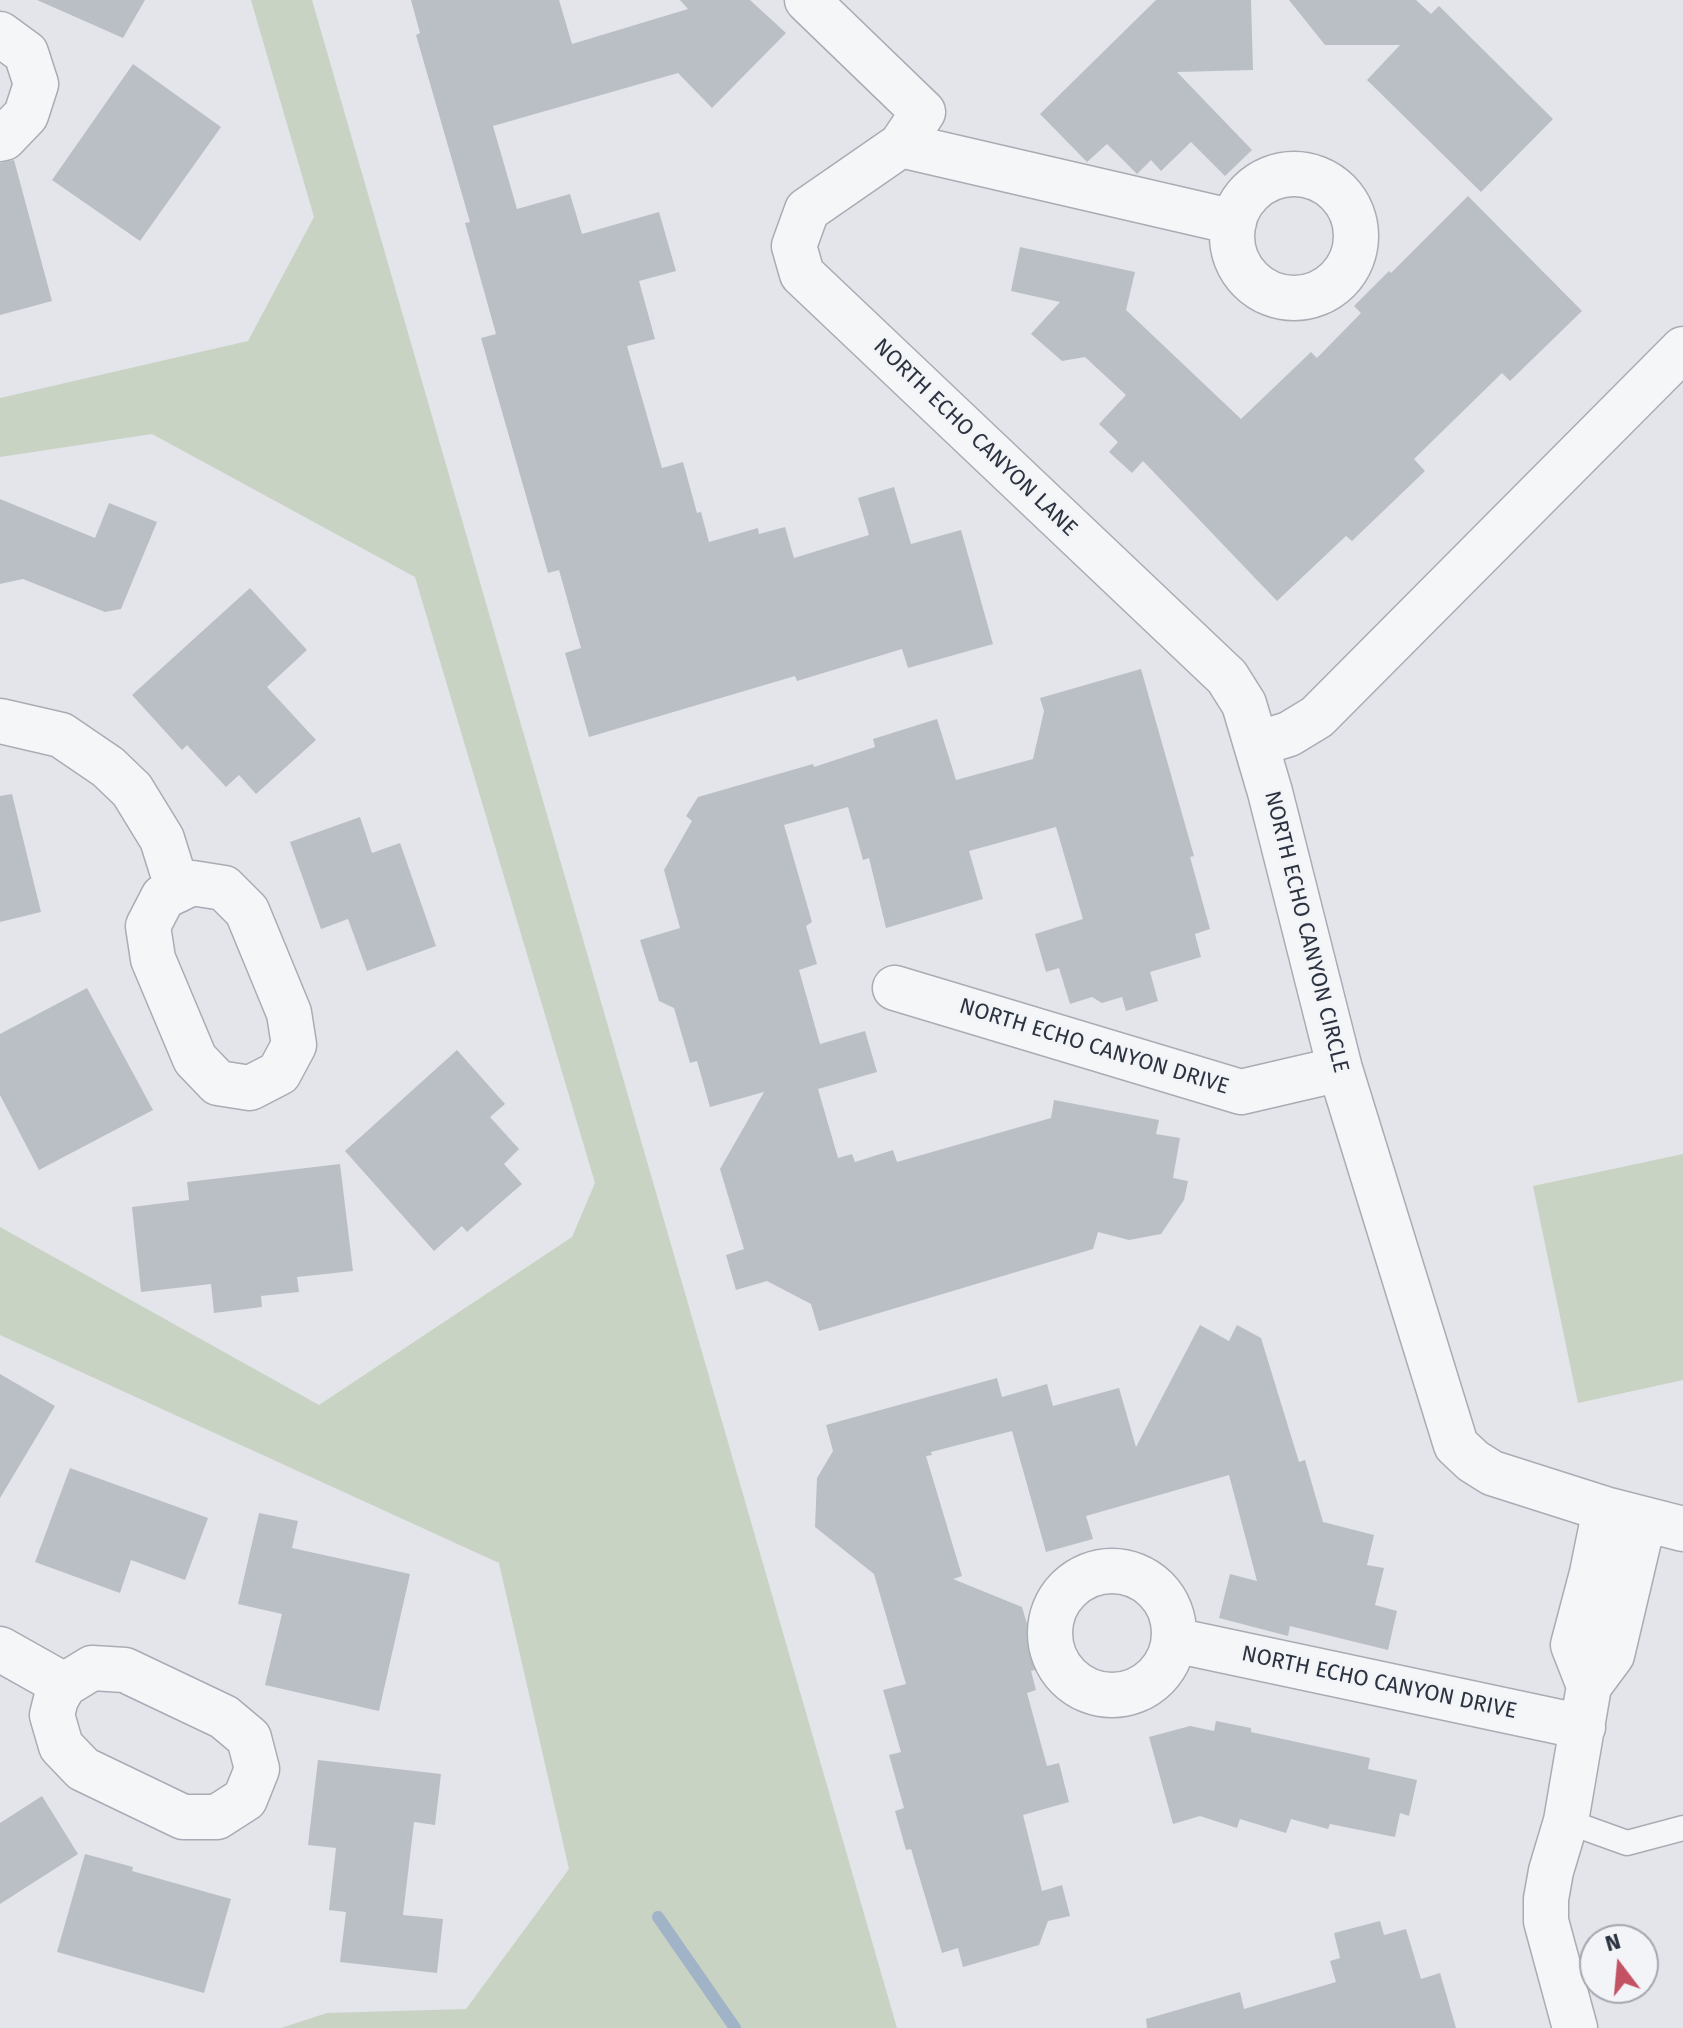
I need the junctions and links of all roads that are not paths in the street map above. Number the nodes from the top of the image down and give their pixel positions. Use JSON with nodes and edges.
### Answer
{"nodes":[{"id":1,"x":807,"y":0,"type":"edge"},
{"id":2,"x":0,"y":34,"type":"edge"},
{"id":3,"x":0,"y":139,"type":"edge"},
{"id":4,"x":901,"y":145,"type":"junction"},
{"id":5,"x":1234,"y":222,"type":"dead end"},
{"id":6,"x":1683,"y":349,"type":"edge"},
{"id":7,"x":0,"y":721,"type":"edge"},
{"id":8,"x":1257,"y":744,"type":"junction"},
{"id":9,"x":178,"y":890,"type":"dead end"},
{"id":10,"x":895,"y":988,"type":"dead end"},
{"id":11,"x":1340,"y":1069,"type":"junction"},
{"id":12,"x":1644,"y":1519,"type":"edge"},
{"id":13,"x":1174,"y":1640,"type":"dead end"},
{"id":14,"x":0,"y":1649,"type":"edge"},
{"id":15,"x":64,"y":1685,"type":"dead end"},
{"id":16,"x":1586,"y":1707,"type":"junction"},
{"id":17,"x":1566,"y":1821,"type":"junction"},
{"id":18,"x":1683,"y":1828,"type":"edge"},
{"id":19,"x":1575,"y":2028,"type":"edge"}],
"edges":[{"from":1,"to":4,"type":"street","name":"NORTH ECHO CANYON LANE"},
{"from":2,"to":3,"type":"street"},
{"from":4,"to":5,"type":"street"},
{"from":4,"to":8,"type":"street","name":"NORTH ECHO CANYON LANE"},
{"from":6,"to":8,"type":"street"},
{"from":7,"to":9,"type":"street"},
{"from":8,"to":11,"type":"street","name":"NORTH ECHO CANYON CIRCLE"},
{"from":10,"to":11,"type":"street","name":"NORTH ECHO CANYON DRIVE"},
{"from":11,"to":12,"type":"street","name":"NORTH ECHO CANYON CIRCLE"},
{"from":12,"to":16,"type":"street"},
{"from":13,"to":16,"type":"street","name":"NORTH ECHO CANYON DRIVE"},
{"from":14,"to":15,"type":"street"},
{"from":16,"to":17,"type":"street"},
{"from":17,"to":18,"type":"lane"},
{"from":17,"to":19,"type":"street"}]}
